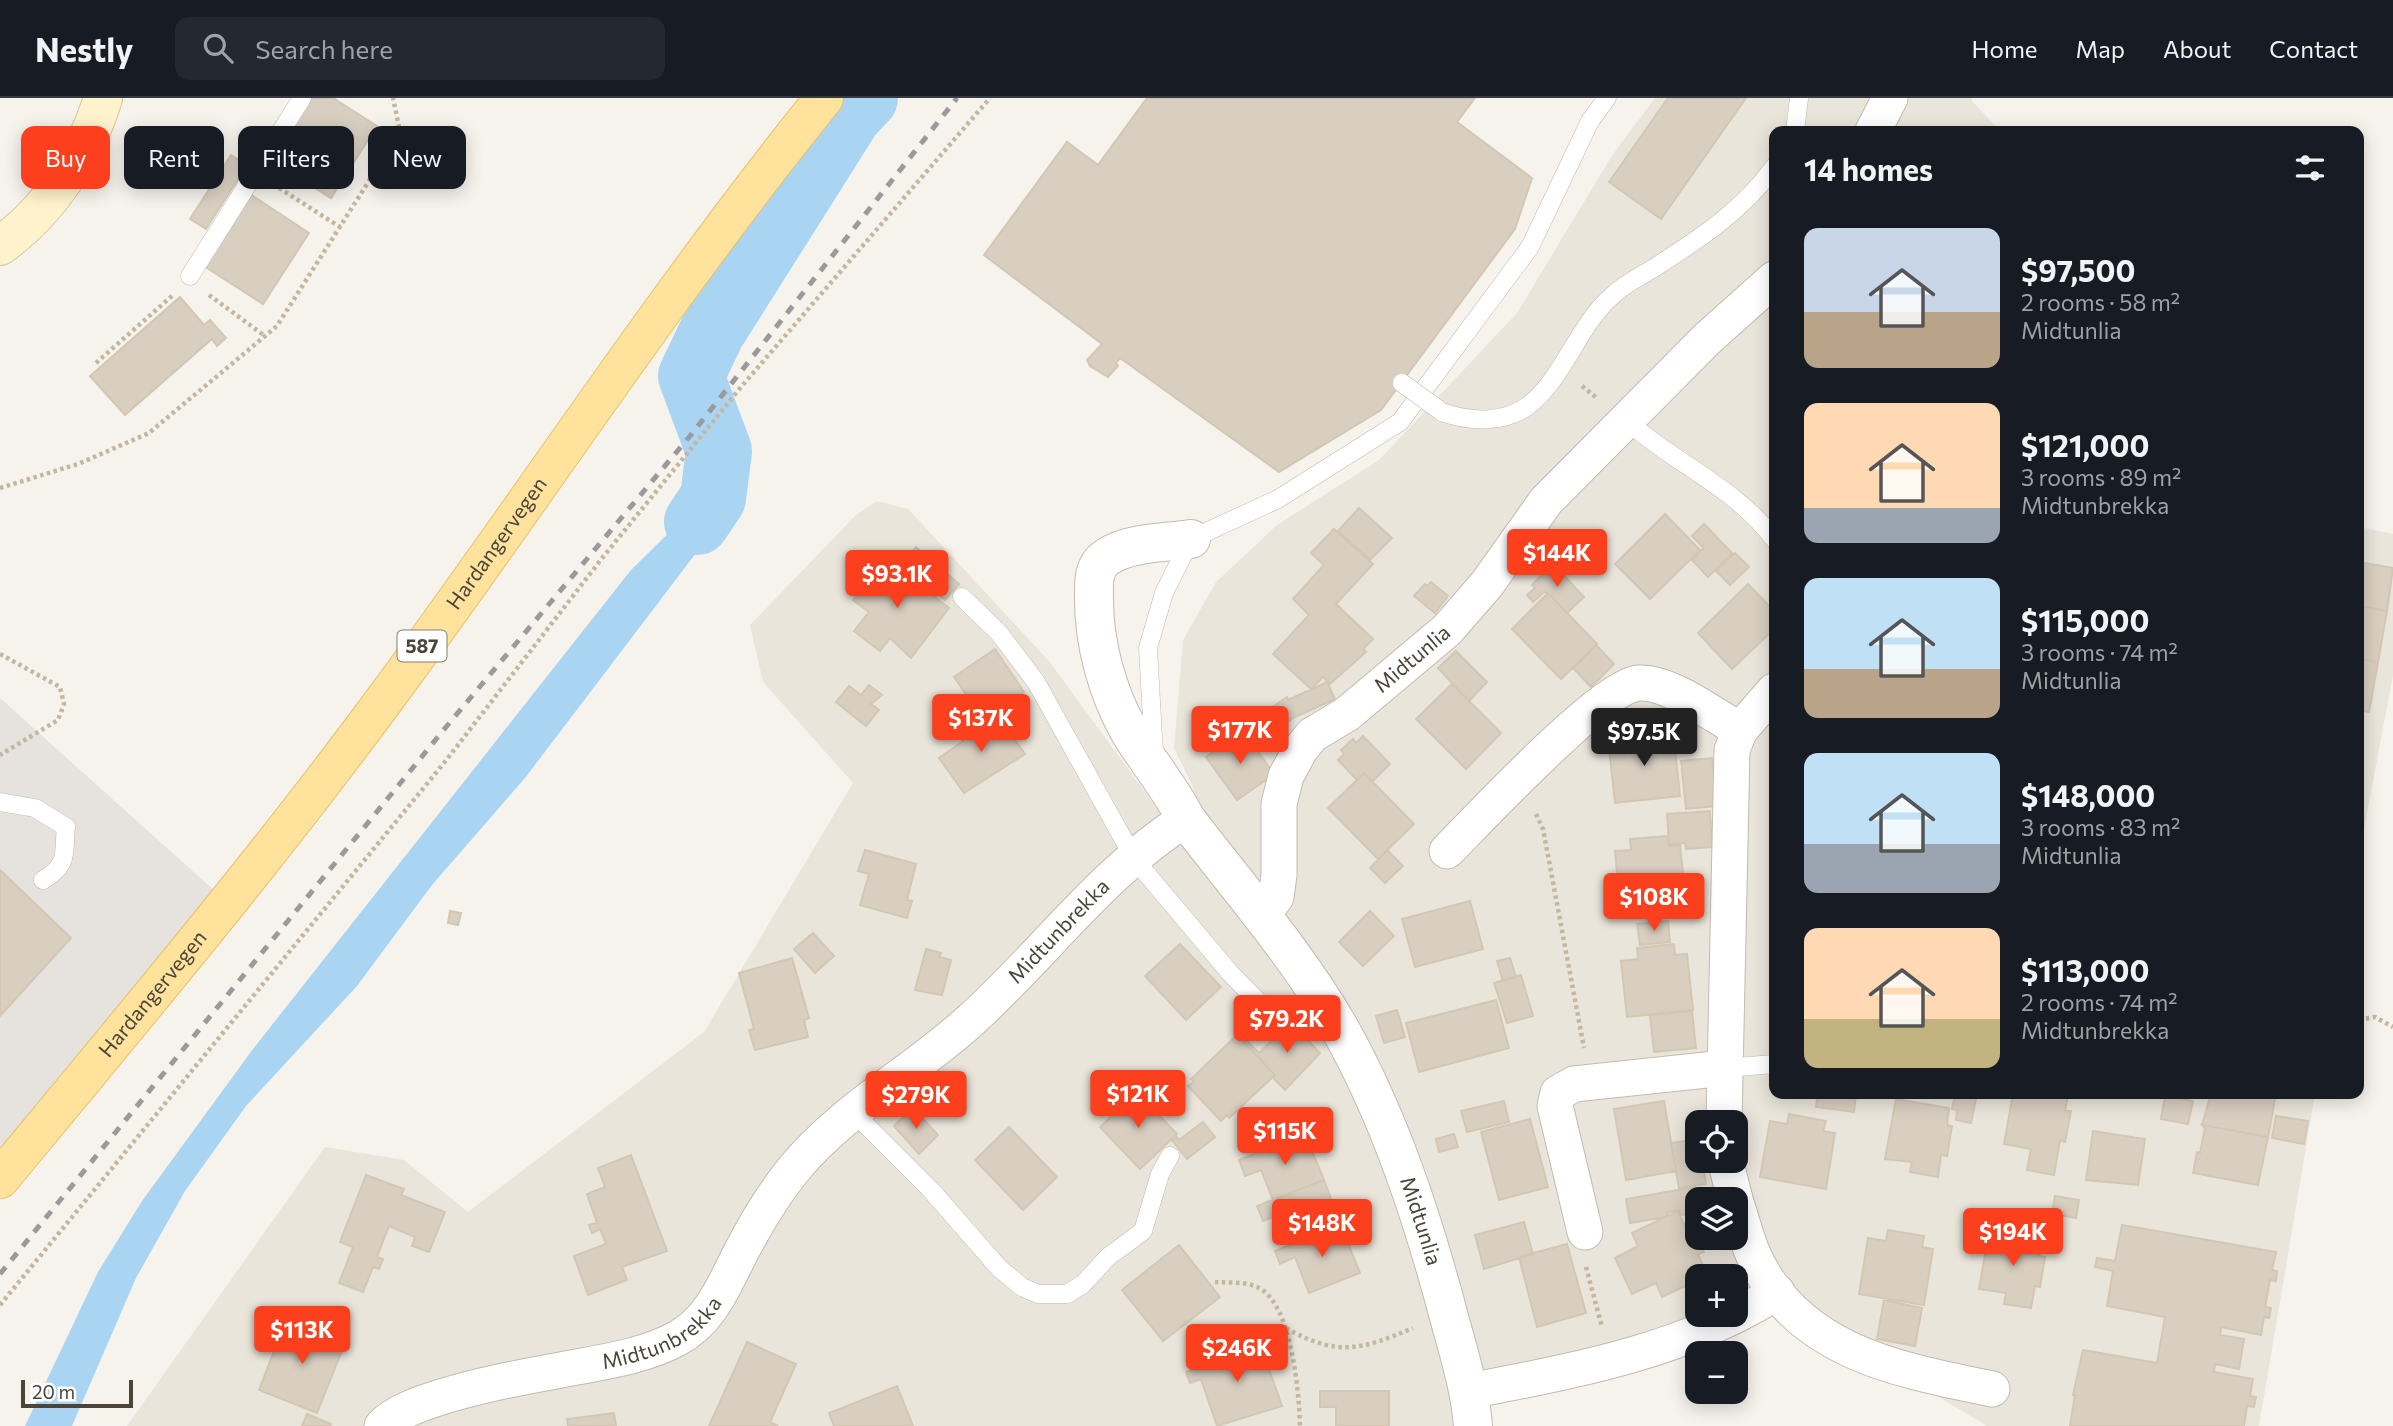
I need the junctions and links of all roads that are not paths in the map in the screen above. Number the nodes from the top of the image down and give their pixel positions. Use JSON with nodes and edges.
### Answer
{"nodes":[{"id":1,"x":103,"y":98,"type":"edge"},
{"id":2,"x":302,"y":98,"type":"edge"},
{"id":3,"x":824,"y":98,"type":"edge"},
{"id":4,"x":1607,"y":98,"type":"edge"},
{"id":5,"x":1799,"y":98,"type":"edge"},
{"id":6,"x":1890,"y":98,"type":"edge"},
{"id":7,"x":1796,"y":126,"type":"edge"},
{"id":8,"x":1876,"y":126,"type":"edge"},
{"id":9,"x":1769,"y":174,"type":"edge"},
{"id":10,"x":0,"y":246,"type":"edge"},
{"id":11,"x":190,"y":276,"type":"road end"},
{"id":12,"x":1769,"y":291,"type":"edge"},
{"id":13,"x":1402,"y":383,"type":"dead end"},
{"id":14,"x":1628,"y":421,"type":"junction"},
{"id":15,"x":1769,"y":532,"type":"edge"},
{"id":16,"x":1191,"y":539,"type":"junction"},
{"id":17,"x":962,"y":597,"type":"dead end"},
{"id":18,"x":1769,"y":697,"type":"edge"},
{"id":19,"x":1740,"y":730,"type":"junction"},
{"id":20,"x":1156,"y":772,"type":"junction"},
{"id":21,"x":0,"y":802,"type":"edge"},
{"id":22,"x":1186,"y":819,"type":"junction"},
{"id":23,"x":1447,"y":851,"type":"dead end"},
{"id":24,"x":1135,"y":860,"type":"junction"},
{"id":25,"x":43,"y":880,"type":"dead end"},
{"id":26,"x":1261,"y":917,"type":"junction"},
{"id":27,"x":1275,"y":1018,"type":"dead end"},
{"id":28,"x":1769,"y":1064,"type":"edge"},
{"id":29,"x":1725,"y":1068,"type":"junction"},
{"id":30,"x":1724,"y":1110,"type":"edge"},
{"id":31,"x":853,"y":1112,"type":"junction"},
{"id":32,"x":1170,"y":1156,"type":"dead end"},
{"id":33,"x":0,"y":1179,"type":"edge"},
{"id":34,"x":1585,"y":1232,"type":"road end"},
{"id":35,"x":1748,"y":1239,"type":"edge"},
{"id":36,"x":1777,"y":1292,"type":"junction"},
{"id":37,"x":1992,"y":1389,"type":"dead end"},
{"id":38,"x":1471,"y":1408,"type":"edge"},
{"id":39,"x":382,"y":1426,"type":"edge"}],
"edges":[{"from":1,"to":10,"type":"main road"},
{"from":2,"to":11,"type":"lane"},
{"from":3,"to":33,"type":"main road","name":"Hardangervegen","number":"587"},
{"from":4,"to":16,"type":"lane","name":"Midtunlia"},
{"from":5,"to":7,"type":"lane"},
{"from":6,"to":8,"type":"street"},
{"from":9,"to":13,"type":"lane","bridge":true},
{"from":12,"to":14,"type":"street","name":"Midtunlia"},
{"from":14,"to":15,"type":"lane"},
{"from":14,"to":26,"type":"street","name":"Midtunlia"},
{"from":16,"to":20,"type":"lane","name":"Midtunlia"},
{"from":16,"to":20,"type":"street","name":"Midtunlia"},
{"from":17,"to":24,"type":"lane"},
{"from":18,"to":19,"type":"street"},
{"from":19,"to":23,"type":"street"},
{"from":19,"to":29,"type":"street"},
{"from":20,"to":22,"type":"street","name":"Midtunlia"},
{"from":21,"to":25,"type":"lane"},
{"from":22,"to":24,"type":"street","name":"Midtunbrekka"},
{"from":22,"to":26,"type":"street","name":"Midtunlia"},
{"from":24,"to":27,"type":"lane"},
{"from":24,"to":31,"type":"street","name":"Midtunbrekka"},
{"from":26,"to":38,"type":"street","name":"Midtunlia"},
{"from":28,"to":29,"type":"lane"},
{"from":29,"to":30,"type":"street"},
{"from":29,"to":34,"type":"street"},
{"from":31,"to":32,"type":"lane"},
{"from":31,"to":39,"type":"street","name":"Midtunbrekka"},
{"from":35,"to":36,"type":"street"},
{"from":36,"to":37,"type":"street"},
{"from":36,"to":38,"type":"street","name":"Midtunlia"}]}
